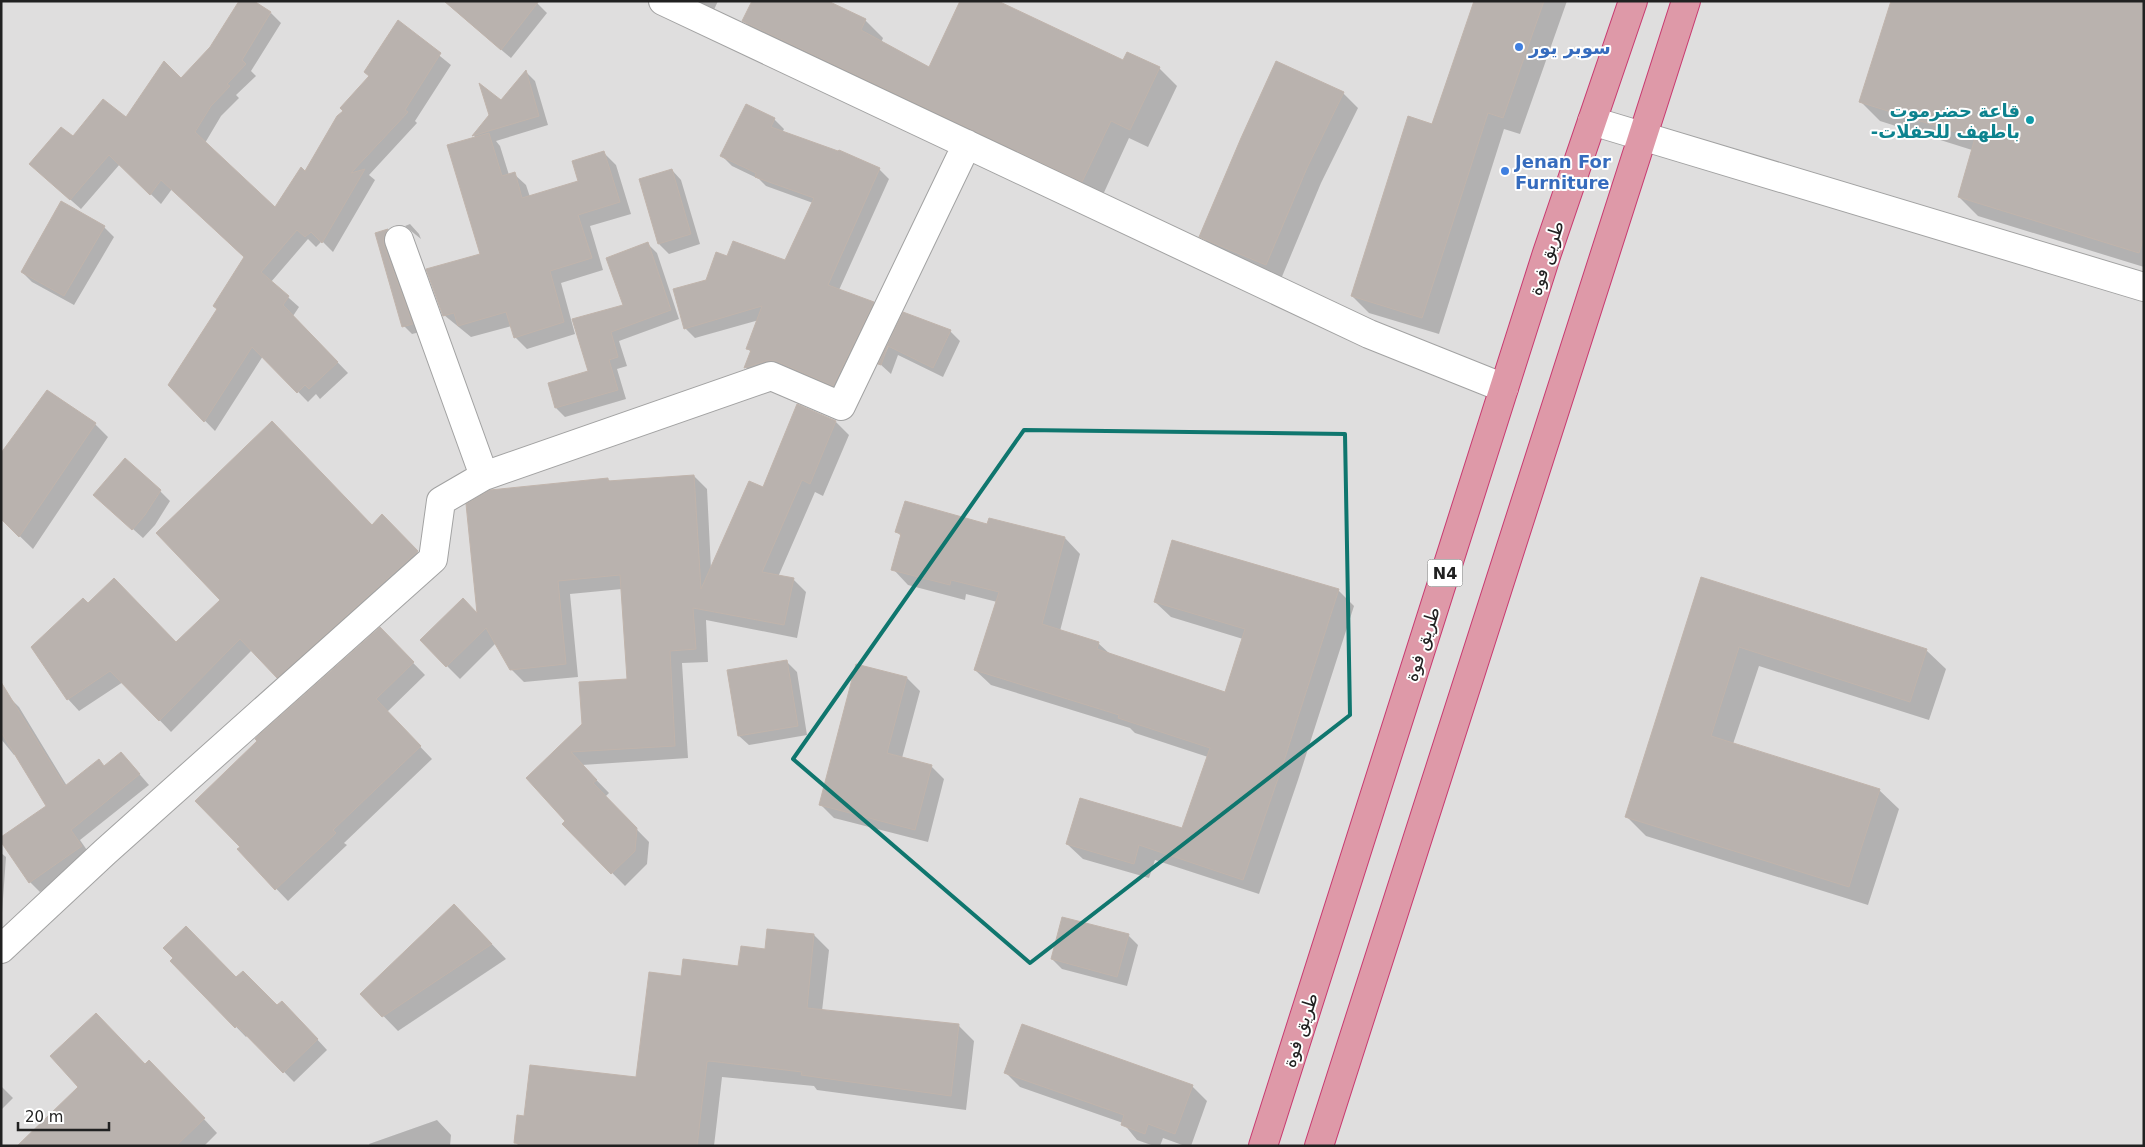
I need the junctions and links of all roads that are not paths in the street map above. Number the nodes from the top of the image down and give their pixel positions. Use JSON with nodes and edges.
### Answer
{"nodes":[{"id":1,"x":663,"y":1,"type":"edge"},
{"id":2,"x":1633,"y":1,"type":"edge"},
{"id":3,"x":1686,"y":1,"type":"edge"},
{"id":4,"x":1592,"y":121,"type":"junction"},
{"id":5,"x":1642,"y":135,"type":"junction"},
{"id":6,"x":967,"y":144,"type":"junction"},
{"id":7,"x":399,"y":240,"type":"dead end"},
{"id":8,"x":2144,"y":287,"type":"edge"},
{"id":9,"x":1504,"y":388,"type":"junction"},
{"id":10,"x":484,"y":476,"type":"junction"},
{"id":11,"x":1,"y":949,"type":"edge"},
{"id":12,"x":1264,"y":1146,"type":"edge"},
{"id":13,"x":1319,"y":1146,"type":"edge"}],
"edges":[{"from":1,"to":6,"type":"street"},
{"from":2,"to":4,"type":"highway","name":"طريق فوة","number":"N4"},
{"from":3,"to":5,"type":"highway"},
{"from":4,"to":5,"type":"street"},
{"from":4,"to":9,"type":"highway","name":"طريق فوة","number":"N4"},
{"from":5,"to":8,"type":"street"},
{"from":5,"to":13,"type":"highway"},
{"from":6,"to":9,"type":"street"},
{"from":6,"to":10,"type":"street"},
{"from":7,"to":10,"type":"street"},
{"from":9,"to":12,"type":"highway","name":"طريق فوة","number":"N4"},
{"from":10,"to":11,"type":"street"}]}
